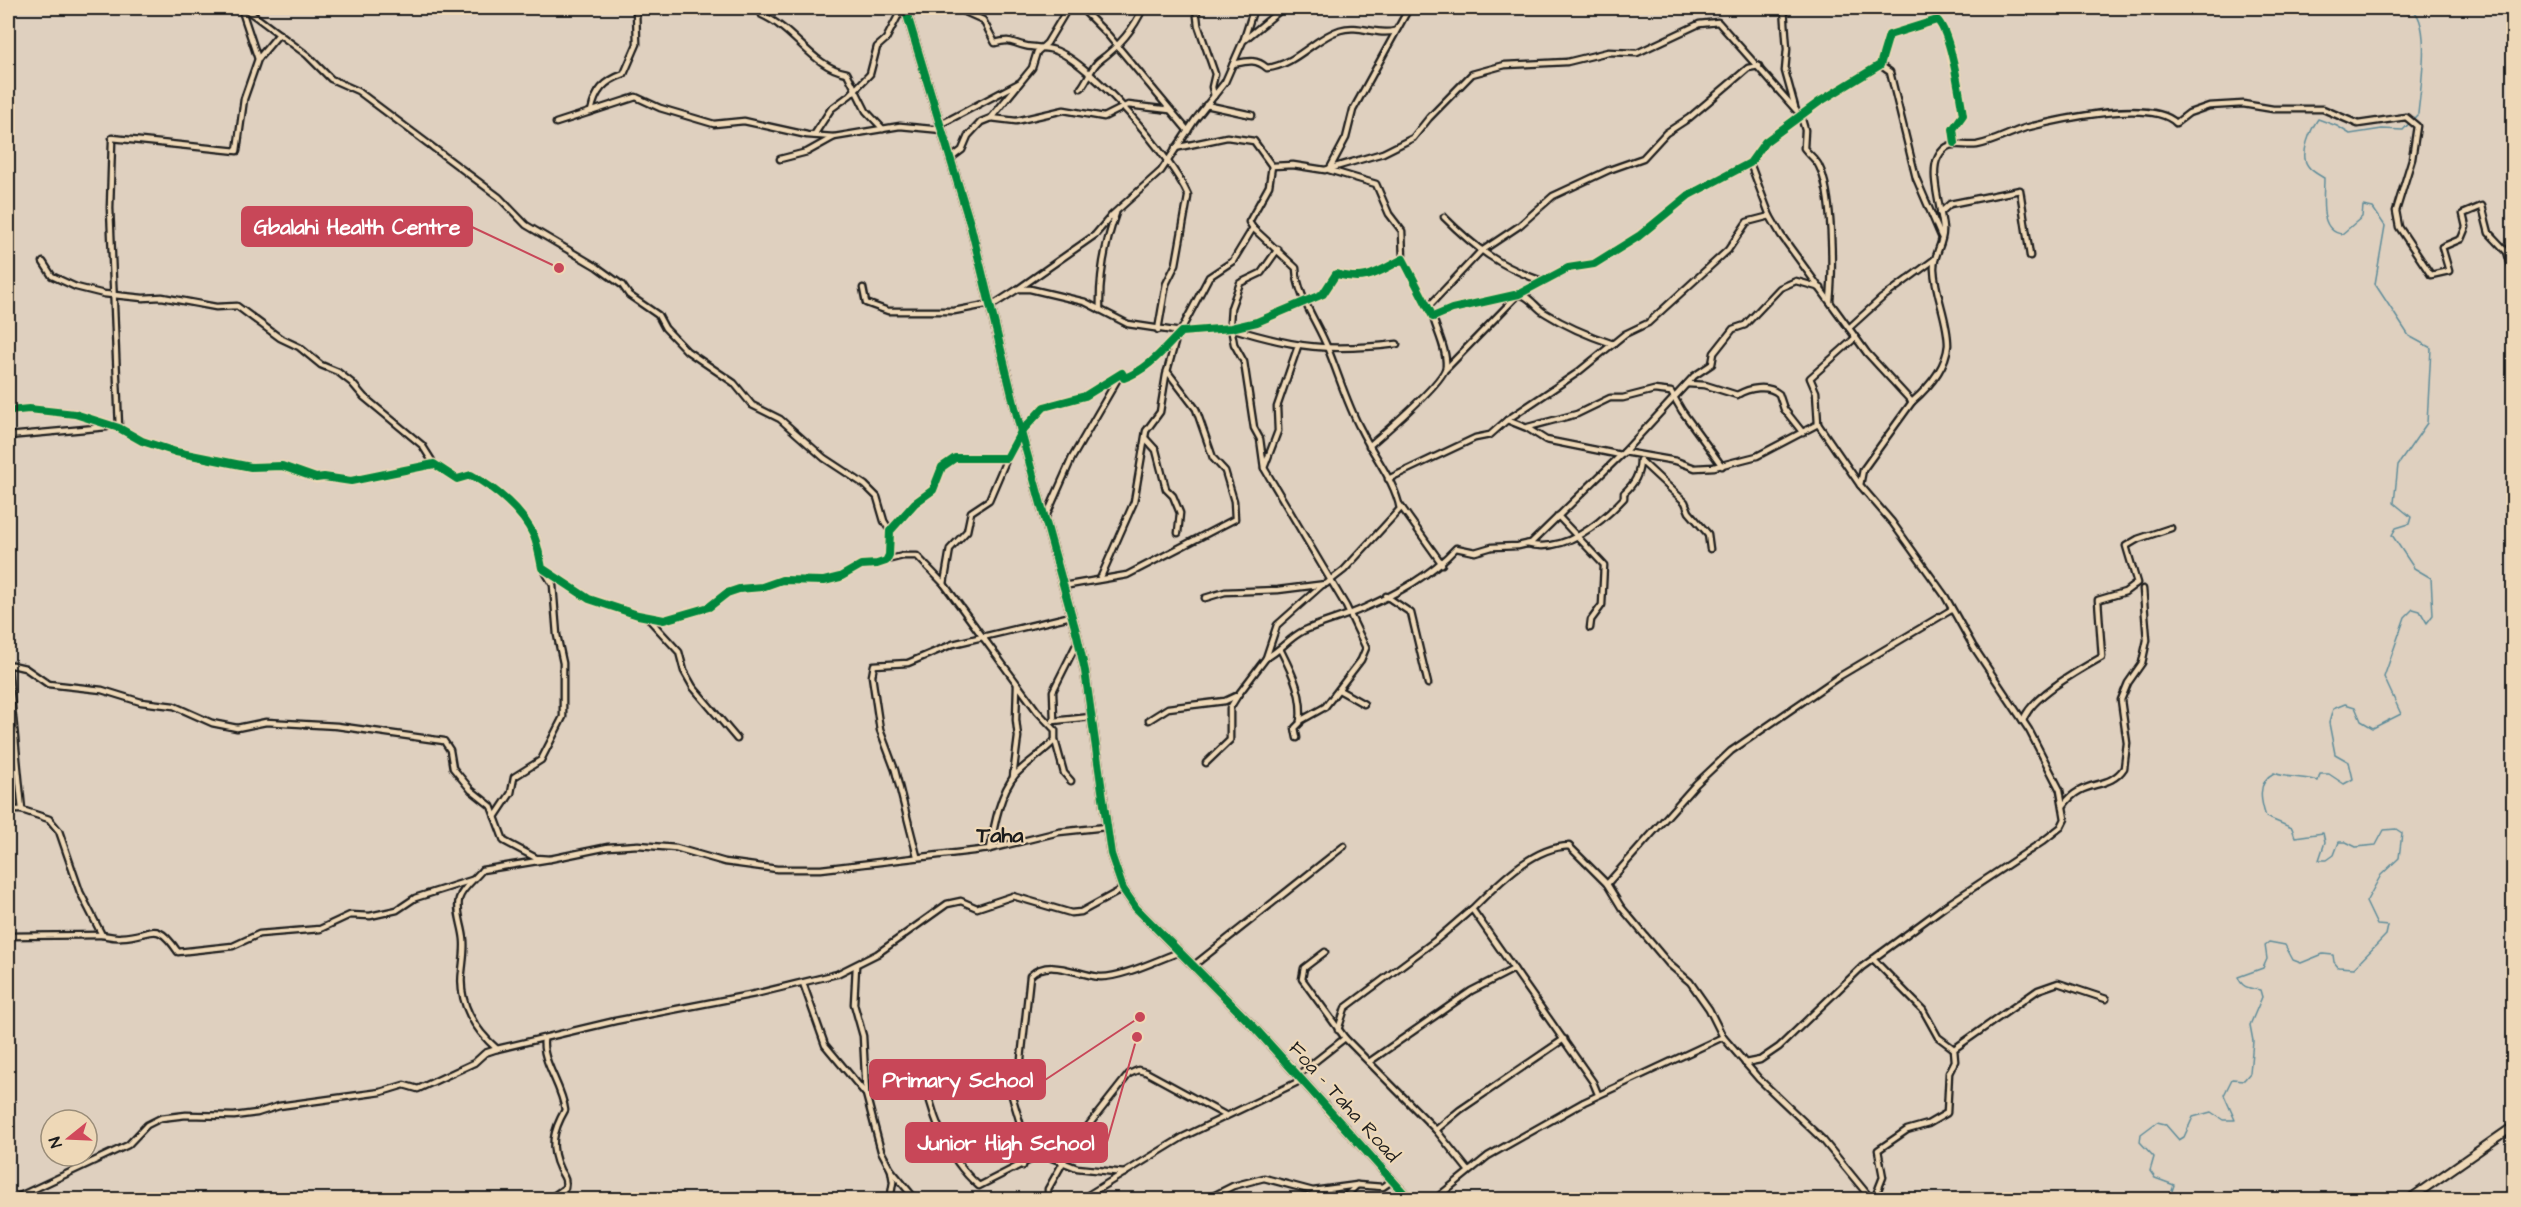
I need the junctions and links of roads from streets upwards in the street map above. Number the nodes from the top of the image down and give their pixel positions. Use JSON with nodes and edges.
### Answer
{"nodes":[{"id":1,"x":242,"y":8,"type":"edge"},
{"id":2,"x":636,"y":8,"type":"edge"},
{"id":3,"x":961,"y":8,"type":"edge"},
{"id":4,"x":1068,"y":8,"type":"edge"},
{"id":5,"x":1081,"y":8,"type":"edge"},
{"id":6,"x":1143,"y":8,"type":"edge"},
{"id":7,"x":1196,"y":8,"type":"edge"},
{"id":8,"x":1254,"y":8,"type":"edge"},
{"id":9,"x":1283,"y":8,"type":"edge"},
{"id":10,"x":1409,"y":8,"type":"edge"},
{"id":11,"x":1784,"y":8,"type":"edge"},
{"id":12,"x":906,"y":9,"type":"edge"},
{"id":13,"x":762,"y":15,"type":"dead end"},
{"id":14,"x":1395,"y":31,"type":"junction"},
{"id":15,"x":279,"y":34,"type":"junction"},
{"id":16,"x":1243,"y":41,"type":"junction"},
{"id":17,"x":1117,"y":46,"type":"junction"},
{"id":18,"x":1041,"y":49,"type":"junction"},
{"id":19,"x":258,"y":59,"type":"junction"},
{"id":20,"x":1233,"y":64,"type":"junction"},
{"id":21,"x":1880,"y":65,"type":"junction"},
{"id":22,"x":1759,"y":66,"type":"junction"},
{"id":23,"x":1091,"y":75,"type":"junction"},
{"id":24,"x":1021,"y":82,"type":"junction"},
{"id":25,"x":1081,"y":88,"type":"dead end"},
{"id":26,"x":855,"y":91,"type":"junction"},
{"id":27,"x":1214,"y":96,"type":"junction"},
{"id":28,"x":1206,"y":105,"type":"junction"},
{"id":29,"x":1122,"y":107,"type":"junction"},
{"id":30,"x":1170,"y":110,"type":"junction"},
{"id":31,"x":1796,"y":110,"type":"junction"},
{"id":32,"x":591,"y":112,"type":"junction"},
{"id":33,"x":1252,"y":115,"type":"dead end"},
{"id":34,"x":1801,"y":116,"type":"junction"},
{"id":35,"x":991,"y":118,"type":"junction"},
{"id":36,"x":940,"y":122,"type":"junction"},
{"id":37,"x":555,"y":123,"type":"dead end"},
{"id":38,"x":883,"y":129,"type":"junction"},
{"id":39,"x":942,"y":130,"type":"junction"},
{"id":40,"x":1188,"y":131,"type":"junction"},
{"id":41,"x":814,"y":135,"type":"junction"},
{"id":42,"x":834,"y":137,"type":"junction"},
{"id":43,"x":1955,"y":143,"type":"junction"},
{"id":44,"x":1175,"y":148,"type":"junction"},
{"id":45,"x":780,"y":159,"type":"dead end"},
{"id":46,"x":950,"y":159,"type":"junction"},
{"id":47,"x":1167,"y":162,"type":"junction"},
{"id":48,"x":1750,"y":163,"type":"junction"},
{"id":49,"x":1272,"y":166,"type":"junction"},
{"id":50,"x":1329,"y":170,"type":"junction"},
{"id":51,"x":1118,"y":211,"type":"junction"},
{"id":52,"x":1940,"y":213,"type":"junction"},
{"id":53,"x":1770,"y":216,"type":"junction"},
{"id":54,"x":1444,"y":217,"type":"dead end"},
{"id":55,"x":1253,"y":228,"type":"junction"},
{"id":56,"x":1942,"y":238,"type":"junction"},
{"id":57,"x":1278,"y":249,"type":"junction"},
{"id":58,"x":1480,"y":252,"type":"junction"},
{"id":59,"x":2030,"y":256,"type":"dead end"},
{"id":60,"x":1935,"y":258,"type":"junction"},
{"id":61,"x":1403,"y":259,"type":"junction"},
{"id":62,"x":43,"y":262,"type":"dead end"},
{"id":63,"x":2514,"y":275,"type":"edge"},
{"id":64,"x":1542,"y":281,"type":"junction"},
{"id":65,"x":862,"y":288,"type":"dead end"},
{"id":66,"x":1821,"y":288,"type":"junction"},
{"id":67,"x":1018,"y":289,"type":"junction"},
{"id":68,"x":1519,"y":294,"type":"junction"},
{"id":69,"x":113,"y":295,"type":"junction"},
{"id":70,"x":1830,"y":301,"type":"junction"},
{"id":71,"x":1305,"y":302,"type":"junction"},
{"id":72,"x":990,"y":304,"type":"junction"},
{"id":73,"x":1429,"y":306,"type":"junction"},
{"id":74,"x":1100,"y":310,"type":"junction"},
{"id":75,"x":1432,"y":317,"type":"junction"},
{"id":76,"x":1231,"y":328,"type":"junction"},
{"id":77,"x":1849,"y":328,"type":"junction"},
{"id":78,"x":1158,"y":330,"type":"junction"},
{"id":79,"x":1181,"y":332,"type":"junction"},
{"id":80,"x":1855,"y":339,"type":"junction"},
{"id":81,"x":1396,"y":344,"type":"dead end"},
{"id":82,"x":1613,"y":345,"type":"junction"},
{"id":83,"x":1298,"y":346,"type":"junction"},
{"id":84,"x":1328,"y":348,"type":"junction"},
{"id":85,"x":1446,"y":369,"type":"junction"},
{"id":86,"x":1167,"y":371,"type":"junction"},
{"id":87,"x":1122,"y":373,"type":"junction"},
{"id":88,"x":1687,"y":384,"type":"junction"},
{"id":89,"x":1675,"y":399,"type":"junction"},
{"id":90,"x":1912,"y":402,"type":"junction"},
{"id":91,"x":8,"y":411,"type":"edge"},
{"id":92,"x":1507,"y":420,"type":"junction"},
{"id":93,"x":1818,"y":424,"type":"junction"},
{"id":94,"x":110,"y":427,"type":"junction"},
{"id":95,"x":119,"y":428,"type":"junction"},
{"id":96,"x":1527,"y":428,"type":"junction"},
{"id":97,"x":1021,"y":432,"type":"junction"},
{"id":98,"x":1803,"y":433,"type":"junction"},
{"id":99,"x":8,"y":436,"type":"edge"},
{"id":100,"x":1146,"y":439,"type":"junction"},
{"id":101,"x":1369,"y":446,"type":"junction"},
{"id":102,"x":1623,"y":453,"type":"junction"},
{"id":103,"x":1637,"y":455,"type":"junction"},
{"id":104,"x":1007,"y":458,"type":"junction"},
{"id":105,"x":1640,"y":460,"type":"junction"},
{"id":106,"x":434,"y":464,"type":"junction"},
{"id":107,"x":1722,"y":466,"type":"junction"},
{"id":108,"x":1264,"y":468,"type":"junction"},
{"id":109,"x":1388,"y":479,"type":"junction"},
{"id":110,"x":1860,"y":485,"type":"junction"},
{"id":111,"x":1399,"y":503,"type":"junction"},
{"id":112,"x":1558,"y":516,"type":"junction"},
{"id":113,"x":1045,"y":520,"type":"junction"},
{"id":114,"x":2171,"y":528,"type":"dead end"},
{"id":115,"x":890,"y":531,"type":"junction"},
{"id":116,"x":1178,"y":533,"type":"dead end"},
{"id":117,"x":1576,"y":537,"type":"junction"},
{"id":118,"x":1527,"y":544,"type":"junction"},
{"id":119,"x":1710,"y":549,"type":"dead end"},
{"id":120,"x":886,"y":561,"type":"junction"},
{"id":121,"x":1442,"y":564,"type":"junction"},
{"id":122,"x":542,"y":568,"type":"junction"},
{"id":123,"x":1100,"y":579,"type":"junction"},
{"id":124,"x":1331,"y":581,"type":"junction"},
{"id":125,"x":944,"y":584,"type":"junction"},
{"id":126,"x":1322,"y":585,"type":"junction"},
{"id":127,"x":1063,"y":586,"type":"junction"},
{"id":128,"x":2143,"y":589,"type":"dead end"},
{"id":129,"x":1386,"y":596,"type":"junction"},
{"id":130,"x":1205,"y":598,"type":"dead end"},
{"id":131,"x":1951,"y":610,"type":"junction"},
{"id":132,"x":1348,"y":612,"type":"junction"},
{"id":133,"x":1071,"y":616,"type":"junction"},
{"id":134,"x":646,"y":617,"type":"junction"},
{"id":135,"x":1590,"y":628,"type":"dead end"},
{"id":136,"x":982,"y":636,"type":"junction"},
{"id":137,"x":1078,"y":641,"type":"junction"},
{"id":138,"x":1280,"y":649,"type":"junction"},
{"id":139,"x":1266,"y":658,"type":"junction"},
{"id":140,"x":8,"y":665,"type":"edge"},
{"id":141,"x":1017,"y":684,"type":"junction"},
{"id":142,"x":1428,"y":684,"type":"dead end"},
{"id":143,"x":1339,"y":690,"type":"junction"},
{"id":144,"x":1238,"y":695,"type":"junction"},
{"id":145,"x":1364,"y":704,"type":"dead end"},
{"id":146,"x":1091,"y":717,"type":"junction"},
{"id":147,"x":1149,"y":720,"type":"dead end"},
{"id":148,"x":1052,"y":721,"type":"junction"},
{"id":149,"x":1300,"y":721,"type":"junction"},
{"id":150,"x":2023,"y":722,"type":"junction"},
{"id":151,"x":1297,"y":738,"type":"dead end"},
{"id":152,"x":737,"y":739,"type":"dead end"},
{"id":153,"x":1055,"y":740,"type":"junction"},
{"id":154,"x":1206,"y":763,"type":"dead end"},
{"id":155,"x":1013,"y":780,"type":"junction"},
{"id":156,"x":1071,"y":781,"type":"dead end"},
{"id":157,"x":2064,"y":805,"type":"junction"},
{"id":158,"x":8,"y":810,"type":"edge"},
{"id":159,"x":22,"y":810,"type":"junction"},
{"id":160,"x":495,"y":817,"type":"junction"},
{"id":161,"x":1106,"y":827,"type":"junction"},
{"id":162,"x":1344,"y":846,"type":"dead end"},
{"id":163,"x":990,"y":849,"type":"junction"},
{"id":164,"x":917,"y":856,"type":"junction"},
{"id":165,"x":550,"y":859,"type":"junction"},
{"id":166,"x":474,"y":879,"type":"junction"},
{"id":167,"x":1607,"y":884,"type":"junction"},
{"id":168,"x":1123,"y":889,"type":"junction"},
{"id":169,"x":1472,"y":909,"type":"junction"},
{"id":170,"x":102,"y":935,"type":"junction"},
{"id":171,"x":8,"y":936,"type":"edge"},
{"id":172,"x":1180,"y":952,"type":"junction"},
{"id":173,"x":1325,"y":952,"type":"dead end"},
{"id":174,"x":1873,"y":959,"type":"junction"},
{"id":175,"x":856,"y":966,"type":"junction"},
{"id":176,"x":1193,"y":966,"type":"junction"},
{"id":177,"x":1514,"y":969,"type":"junction"},
{"id":178,"x":803,"y":982,"type":"junction"},
{"id":179,"x":2106,"y":999,"type":"dead end"},
{"id":180,"x":1338,"y":1030,"type":"junction"},
{"id":181,"x":1723,"y":1037,"type":"junction"},
{"id":182,"x":1345,"y":1038,"type":"junction"},
{"id":183,"x":543,"y":1039,"type":"junction"},
{"id":184,"x":1564,"y":1039,"type":"junction"},
{"id":185,"x":497,"y":1049,"type":"junction"},
{"id":186,"x":1954,"y":1049,"type":"junction"},
{"id":187,"x":1370,"y":1062,"type":"junction"},
{"id":188,"x":1745,"y":1063,"type":"junction"},
{"id":189,"x":922,"y":1066,"type":"dead end"},
{"id":190,"x":1300,"y":1078,"type":"junction"},
{"id":191,"x":866,"y":1094,"type":"junction"},
{"id":192,"x":1598,"y":1094,"type":"junction"},
{"id":193,"x":1226,"y":1115,"type":"junction"},
{"id":194,"x":2514,"y":1126,"type":"edge"},
{"id":195,"x":1436,"y":1130,"type":"junction"},
{"id":196,"x":1062,"y":1164,"type":"junction"},
{"id":197,"x":1023,"y":1166,"type":"junction"},
{"id":198,"x":891,"y":1170,"type":"junction"},
{"id":199,"x":1468,"y":1170,"type":"junction"},
{"id":200,"x":1125,"y":1173,"type":"junction"},
{"id":201,"x":1393,"y":1180,"type":"junction"},
{"id":202,"x":1357,"y":1185,"type":"junction"},
{"id":203,"x":11,"y":1200,"type":"edge"},
{"id":204,"x":548,"y":1200,"type":"edge"},
{"id":205,"x":890,"y":1200,"type":"edge"},
{"id":206,"x":916,"y":1200,"type":"edge"},
{"id":207,"x":1048,"y":1200,"type":"edge"},
{"id":208,"x":1080,"y":1200,"type":"edge"},
{"id":209,"x":1204,"y":1200,"type":"edge"},
{"id":210,"x":1342,"y":1200,"type":"edge"},
{"id":211,"x":1410,"y":1200,"type":"edge"},
{"id":212,"x":1434,"y":1200,"type":"edge"},
{"id":213,"x":1873,"y":1200,"type":"edge"},
{"id":214,"x":2408,"y":1200,"type":"edge"}],
"edges":[{"from":1,"to":15,"type":"street"},
{"from":1,"to":19,"type":"street"},
{"from":2,"to":32,"type":"street"},
{"from":3,"to":18,"type":"street"},
{"from":4,"to":18,"type":"street"},
{"from":5,"to":17,"type":"street"},
{"from":6,"to":17,"type":"street"},
{"from":7,"to":27,"type":"street"},
{"from":8,"to":16,"type":"street"},
{"from":9,"to":16,"type":"street"},
{"from":10,"to":14,"type":"street"},
{"from":11,"to":31,"type":"street"},
{"from":12,"to":26,"type":"street"},
{"from":12,"to":36,"type":"street"},
{"from":13,"to":26,"type":"street"},
{"from":14,"to":20,"type":"street"},
{"from":14,"to":50,"type":"street"},
{"from":15,"to":19,"type":"street"},
{"from":15,"to":115,"type":"street"},
{"from":16,"to":20,"type":"street"},
{"from":17,"to":23,"type":"street"},
{"from":17,"to":30,"type":"street"},
{"from":18,"to":23,"type":"street"},
{"from":18,"to":24,"type":"street"},
{"from":19,"to":69,"type":"street"},
{"from":20,"to":27,"type":"street"},
{"from":21,"to":34,"type":"street"},
{"from":21,"to":43,"type":"street"},
{"from":21,"to":56,"type":"street"},
{"from":22,"to":31,"type":"street"},
{"from":22,"to":50,"type":"street"},
{"from":22,"to":58,"type":"street"},
{"from":23,"to":25,"type":"street"},
{"from":23,"to":29,"type":"street"},
{"from":24,"to":35,"type":"street"},
{"from":24,"to":36,"type":"street"},
{"from":26,"to":38,"type":"street"},
{"from":26,"to":41,"type":"street"},
{"from":27,"to":28,"type":"street"},
{"from":28,"to":33,"type":"street"},
{"from":28,"to":40,"type":"street"},
{"from":29,"to":30,"type":"street"},
{"from":29,"to":35,"type":"street"},
{"from":29,"to":47,"type":"street"},
{"from":30,"to":40,"type":"street"},
{"from":31,"to":34,"type":"street"},
{"from":32,"to":37,"type":"street"},
{"from":32,"to":41,"type":"street"},
{"from":34,"to":48,"type":"street"},
{"from":34,"to":70,"type":"street"},
{"from":35,"to":46,"type":"street"},
{"from":36,"to":39,"type":"street"},
{"from":38,"to":39,"type":"street"},
{"from":38,"to":42,"type":"street"},
{"from":39,"to":46,"type":"street"},
{"from":40,"to":44,"type":"street"},
{"from":41,"to":42,"type":"street"},
{"from":42,"to":45,"type":"street"},
{"from":43,"to":52,"type":"street"},
{"from":43,"to":63,"type":"street"},
{"from":44,"to":47,"type":"street"},
{"from":44,"to":49,"type":"street"},
{"from":46,"to":72,"type":"street"},
{"from":47,"to":51,"type":"street"},
{"from":47,"to":78,"type":"street"},
{"from":48,"to":53,"type":"street"},
{"from":48,"to":64,"type":"street"},
{"from":49,"to":50,"type":"street"},
{"from":49,"to":55,"type":"street"},
{"from":50,"to":61,"type":"street"},
{"from":51,"to":67,"type":"street"},
{"from":51,"to":74,"type":"street"},
{"from":52,"to":56,"type":"street"},
{"from":52,"to":59,"type":"street"},
{"from":53,"to":66,"type":"street"},
{"from":53,"to":82,"type":"street"},
{"from":54,"to":58,"type":"street"},
{"from":55,"to":57,"type":"street"},
{"from":55,"to":79,"type":"street"},
{"from":56,"to":60,"type":"street"},
{"from":57,"to":71,"type":"street"},
{"from":57,"to":76,"type":"street"},
{"from":58,"to":64,"type":"street"},
{"from":58,"to":73,"type":"street"},
{"from":60,"to":77,"type":"street"},
{"from":60,"to":90,"type":"street"},
{"from":61,"to":71,"type":"street"},
{"from":61,"to":73,"type":"street"},
{"from":62,"to":69,"type":"street"},
{"from":64,"to":68,"type":"street"},
{"from":65,"to":72,"type":"street"},
{"from":66,"to":70,"type":"street"},
{"from":66,"to":88,"type":"street"},
{"from":67,"to":72,"type":"street"},
{"from":67,"to":74,"type":"street"},
{"from":68,"to":75,"type":"street"},
{"from":68,"to":82,"type":"street"},
{"from":68,"to":85,"type":"street"},
{"from":69,"to":95,"type":"street"},
{"from":69,"to":106,"type":"street"},
{"from":70,"to":77,"type":"street"},
{"from":71,"to":76,"type":"street"},
{"from":71,"to":84,"type":"street"},
{"from":72,"to":97,"type":"street"},
{"from":73,"to":75,"type":"street"},
{"from":74,"to":78,"type":"street"},
{"from":75,"to":85,"type":"street"},
{"from":76,"to":79,"type":"street"},
{"from":76,"to":83,"type":"street"},
{"from":76,"to":108,"type":"street"},
{"from":77,"to":80,"type":"street"},
{"from":78,"to":79,"type":"street"},
{"from":79,"to":86,"type":"street"},
{"from":79,"to":87,"type":"street"},
{"from":80,"to":90,"type":"street"},
{"from":80,"to":93,"type":"street"},
{"from":81,"to":84,"type":"street"},
{"from":82,"to":92,"type":"street"},
{"from":83,"to":84,"type":"street"},
{"from":83,"to":108,"type":"street"},
{"from":84,"to":101,"type":"street"},
{"from":85,"to":101,"type":"street"},
{"from":86,"to":100,"type":"street"},
{"from":86,"to":123,"type":"street"},
{"from":87,"to":97,"type":"street"},
{"from":87,"to":113,"type":"street"},
{"from":88,"to":89,"type":"street"},
{"from":88,"to":98,"type":"street"},
{"from":89,"to":96,"type":"street"},
{"from":89,"to":102,"type":"street"},
{"from":89,"to":107,"type":"street"},
{"from":90,"to":110,"type":"street"},
{"from":91,"to":94,"type":"street"},
{"from":92,"to":96,"type":"street"},
{"from":92,"to":109,"type":"street"},
{"from":93,"to":98,"type":"street"},
{"from":93,"to":110,"type":"street"},
{"from":94,"to":95,"type":"street"},
{"from":94,"to":99,"type":"street"},
{"from":95,"to":106,"type":"street"},
{"from":96,"to":102,"type":"street"},
{"from":97,"to":104,"type":"street"},
{"from":97,"to":113,"type":"street"},
{"from":98,"to":107,"type":"street"},
{"from":100,"to":116,"type":"street"},
{"from":100,"to":123,"type":"street"},
{"from":101,"to":109,"type":"street"},
{"from":102,"to":103,"type":"street"},
{"from":102,"to":112,"type":"street"},
{"from":103,"to":105,"type":"street"},
{"from":103,"to":107,"type":"street"},
{"from":104,"to":115,"type":"street"},
{"from":104,"to":125,"type":"street"},
{"from":105,"to":117,"type":"street"},
{"from":105,"to":119,"type":"street"},
{"from":106,"to":122,"type":"street"},
{"from":108,"to":124,"type":"street"},
{"from":109,"to":111,"type":"street"},
{"from":110,"to":131,"type":"street"},
{"from":111,"to":121,"type":"street"},
{"from":111,"to":124,"type":"street"},
{"from":112,"to":117,"type":"street"},
{"from":112,"to":118,"type":"street"},
{"from":113,"to":127,"type":"street"},
{"from":114,"to":150,"type":"street"},
{"from":115,"to":120,"type":"street"},
{"from":117,"to":118,"type":"street"},
{"from":117,"to":135,"type":"street"},
{"from":118,"to":121,"type":"street"},
{"from":120,"to":125,"type":"street"},
{"from":120,"to":134,"type":"street"},
{"from":121,"to":129,"type":"street"},
{"from":122,"to":134,"type":"street"},
{"from":122,"to":160,"type":"street"},
{"from":123,"to":127,"type":"street"},
{"from":124,"to":126,"type":"street"},
{"from":124,"to":132,"type":"street"},
{"from":125,"to":136,"type":"street"},
{"from":126,"to":130,"type":"street"},
{"from":126,"to":139,"type":"street"},
{"from":127,"to":133,"type":"street"},
{"from":128,"to":157,"type":"street"},
{"from":129,"to":132,"type":"street"},
{"from":129,"to":142,"type":"street"},
{"from":131,"to":150,"type":"street"},
{"from":131,"to":167,"type":"street"},
{"from":132,"to":138,"type":"street"},
{"from":132,"to":143,"type":"street"},
{"from":133,"to":136,"type":"street"},
{"from":133,"to":137,"type":"street"},
{"from":134,"to":152,"type":"street"},
{"from":136,"to":141,"type":"street"},
{"from":136,"to":164,"type":"street"},
{"from":137,"to":146,"type":"street"},
{"from":137,"to":148,"type":"street"},
{"from":138,"to":139,"type":"street"},
{"from":138,"to":149,"type":"street"},
{"from":139,"to":144,"type":"street"},
{"from":140,"to":159,"type":"street"},
{"from":140,"to":160,"type":"street"},
{"from":141,"to":148,"type":"street"},
{"from":141,"to":155,"type":"street"},
{"from":143,"to":145,"type":"street"},
{"from":143,"to":149,"type":"street"},
{"from":144,"to":147,"type":"street"},
{"from":144,"to":154,"type":"street"},
{"from":146,"to":148,"type":"street"},
{"from":146,"to":161,"type":"street"},
{"from":148,"to":153,"type":"street"},
{"from":149,"to":151,"type":"street"},
{"from":150,"to":157,"type":"street"},
{"from":153,"to":155,"type":"street"},
{"from":153,"to":156,"type":"street"},
{"from":155,"to":163,"type":"street"},
{"from":157,"to":174,"type":"street"},
{"from":158,"to":159,"type":"street"},
{"from":159,"to":170,"type":"street"},
{"from":160,"to":165,"type":"street"},
{"from":161,"to":163,"type":"street"},
{"from":161,"to":168,"type":"street"},
{"from":162,"to":176,"type":"street"},
{"from":163,"to":164,"type":"street"},
{"from":164,"to":165,"type":"street"},
{"from":165,"to":166,"type":"street"},
{"from":166,"to":170,"type":"street"},
{"from":166,"to":185,"type":"street"},
{"from":167,"to":169,"type":"street"},
{"from":167,"to":181,"type":"street"},
{"from":168,"to":172,"type":"street","name":"Foa - Taha Road"},
{"from":168,"to":175,"type":"street"},
{"from":169,"to":177,"type":"street"},
{"from":169,"to":180,"type":"street"},
{"from":170,"to":171,"type":"street"},
{"from":172,"to":176,"type":"street","name":"Foa - Taha Road"},
{"from":172,"to":197,"type":"street"},
{"from":173,"to":180,"type":"street"},
{"from":174,"to":186,"type":"street"},
{"from":174,"to":188,"type":"street"},
{"from":175,"to":178,"type":"street"},
{"from":175,"to":191,"type":"street"},
{"from":176,"to":190,"type":"street","name":"Foa - Taha Road"},
{"from":177,"to":184,"type":"street"},
{"from":177,"to":187,"type":"street"},
{"from":178,"to":183,"type":"street"},
{"from":178,"to":191,"type":"street"},
{"from":179,"to":186,"type":"street"},
{"from":180,"to":182,"type":"street"},
{"from":181,"to":188,"type":"street"},
{"from":181,"to":192,"type":"street"},
{"from":182,"to":187,"type":"street"},
{"from":182,"to":190,"type":"street"},
{"from":183,"to":185,"type":"street"},
{"from":183,"to":204,"type":"street"},
{"from":184,"to":192,"type":"street"},
{"from":184,"to":195,"type":"street"},
{"from":185,"to":203,"type":"street"},
{"from":186,"to":213,"type":"street"},
{"from":187,"to":195,"type":"street"},
{"from":188,"to":213,"type":"street"},
{"from":189,"to":197,"type":"street"},
{"from":190,"to":193,"type":"street"},
{"from":190,"to":201,"type":"street","name":"Foa - Taha Road"},
{"from":191,"to":198,"type":"street"},
{"from":192,"to":199,"type":"street"},
{"from":193,"to":196,"type":"street"},
{"from":193,"to":200,"type":"street"},
{"from":194,"to":214,"type":"street"},
{"from":195,"to":199,"type":"street"},
{"from":196,"to":197,"type":"street"},
{"from":196,"to":200,"type":"street"},
{"from":196,"to":207,"type":"street"},
{"from":198,"to":205,"type":"street"},
{"from":198,"to":206,"type":"street"},
{"from":199,"to":212,"type":"street"},
{"from":200,"to":208,"type":"street"},
{"from":201,"to":202,"type":"street"},
{"from":201,"to":211,"type":"street","name":"Foa - Taha Road"},
{"from":202,"to":209,"type":"street"},
{"from":202,"to":210,"type":"street"}]}
